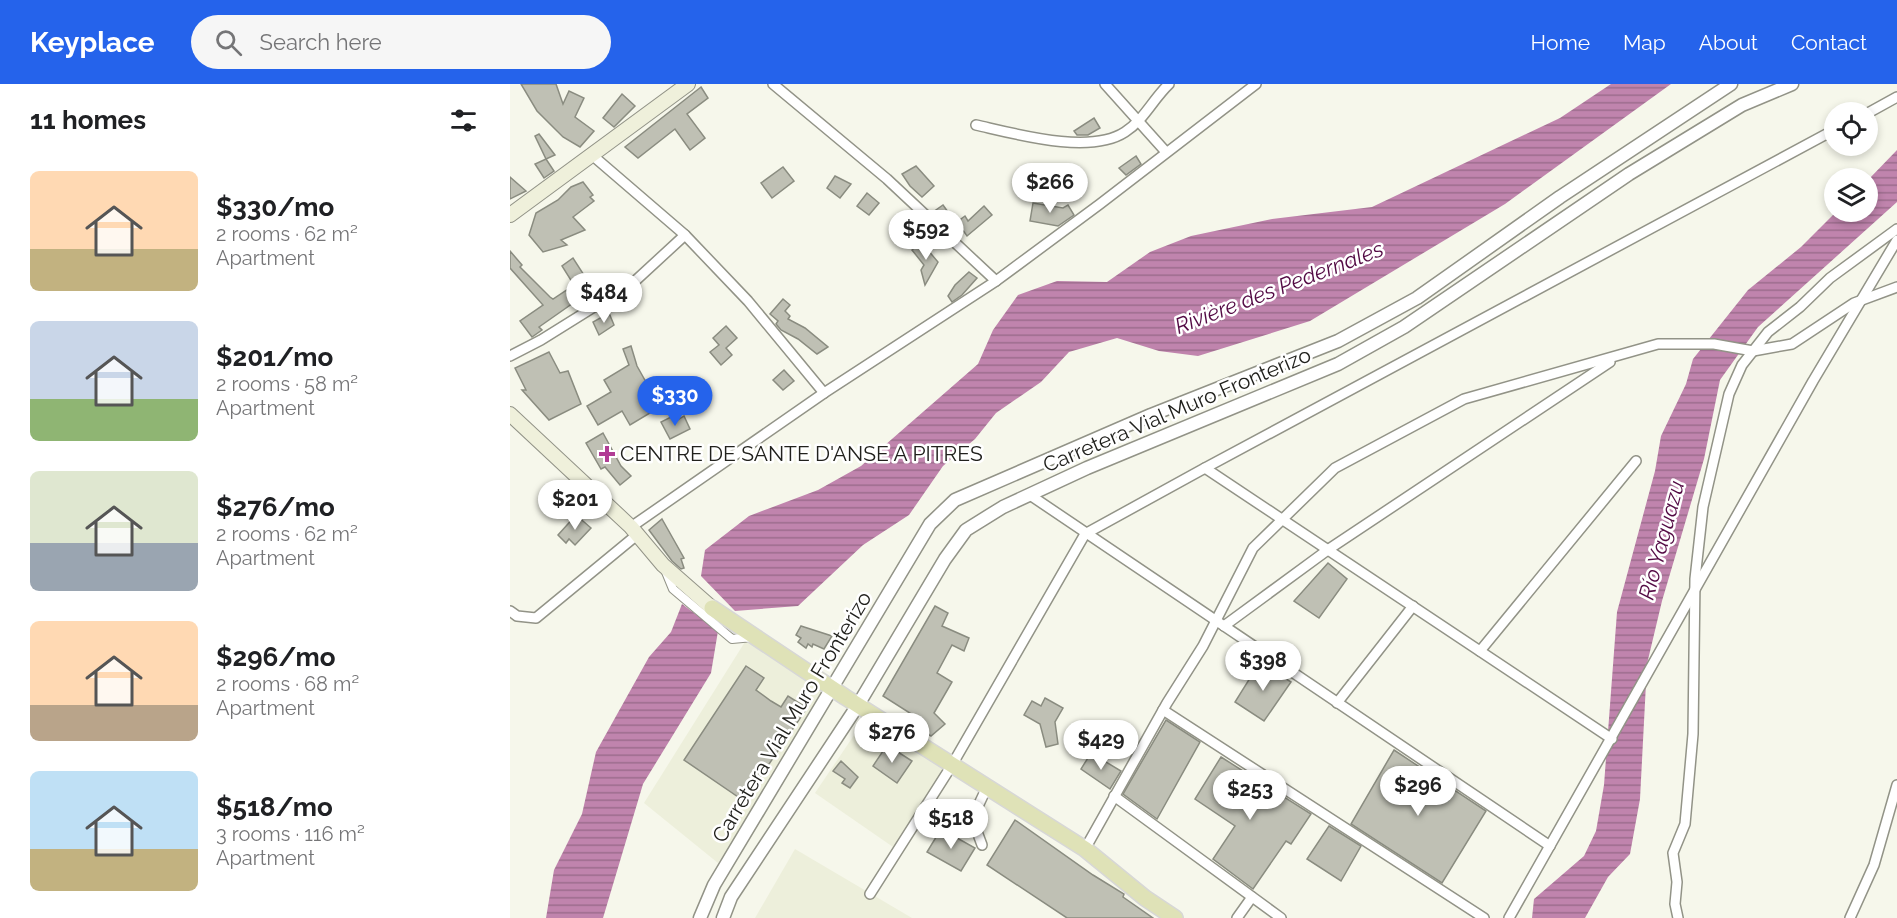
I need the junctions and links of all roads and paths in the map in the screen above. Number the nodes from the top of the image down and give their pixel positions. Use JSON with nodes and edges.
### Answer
{"nodes":[{"id":1,"x":688,"y":84,"type":"edge"},
{"id":2,"x":773,"y":84,"type":"edge"},
{"id":3,"x":1105,"y":84,"type":"edge"},
{"id":4,"x":1169,"y":84,"type":"edge"},
{"id":5,"x":1256,"y":84,"type":"edge"},
{"id":6,"x":1731,"y":84,"type":"edge"},
{"id":7,"x":1792,"y":84,"type":"edge"},
{"id":8,"x":1897,"y":97,"type":"edge"},
{"id":9,"x":1878,"y":107,"type":"edge"},
{"id":10,"x":1138,"y":121,"type":"junction"},
{"id":11,"x":976,"y":125,"type":"dead end"},
{"id":12,"x":1824,"y":135,"type":"edge"},
{"id":13,"x":1166,"y":152,"type":"junction"},
{"id":14,"x":592,"y":155,"type":"junction"},
{"id":15,"x":510,"y":215,"type":"edge"},
{"id":16,"x":1897,"y":229,"type":"edge"},
{"id":17,"x":685,"y":235,"type":"junction"},
{"id":18,"x":1897,"y":240,"type":"edge"},
{"id":19,"x":996,"y":281,"type":"junction"},
{"id":20,"x":1897,"y":287,"type":"edge"},
{"id":21,"x":1862,"y":300,"type":"junction"},
{"id":22,"x":1753,"y":351,"type":"junction"},
{"id":23,"x":510,"y":356,"type":"edge"},
{"id":24,"x":1619,"y":356,"type":"junction"},
{"id":25,"x":824,"y":393,"type":"junction"},
{"id":26,"x":510,"y":414,"type":"edge"},
{"id":27,"x":1636,"y":461,"type":"dead end"},
{"id":28,"x":1205,"y":468,"type":"junction"},
{"id":29,"x":1030,"y":495,"type":"junction"},
{"id":30,"x":1283,"y":520,"type":"junction"},
{"id":31,"x":635,"y":531,"type":"junction"},
{"id":32,"x":1085,"y":534,"type":"junction"},
{"id":33,"x":1329,"y":549,"type":"junction"},
{"id":34,"x":663,"y":565,"type":"junction"},
{"id":35,"x":1413,"y":606,"type":"junction"},
{"id":36,"x":712,"y":608,"type":"joint"},
{"id":37,"x":510,"y":611,"type":"edge"},
{"id":38,"x":1215,"y":620,"type":"junction"},
{"id":39,"x":1224,"y":626,"type":"junction"},
{"id":40,"x":754,"y":637,"type":"junction"},
{"id":41,"x":1480,"y":651,"type":"junction"},
{"id":42,"x":832,"y":688,"type":"junction"},
{"id":43,"x":1337,"y":703,"type":"junction"},
{"id":44,"x":858,"y":705,"type":"junction"},
{"id":45,"x":1163,"y":710,"type":"junction"},
{"id":46,"x":1612,"y":739,"type":"junction"},
{"id":47,"x":952,"y":765,"type":"junction"},
{"id":48,"x":1897,"y":785,"type":"edge"},
{"id":49,"x":987,"y":787,"type":"junction"},
{"id":50,"x":1114,"y":796,"type":"junction"},
{"id":51,"x":942,"y":815,"type":"dead end"},
{"id":52,"x":972,"y":818,"type":"junction"},
{"id":53,"x":982,"y":845,"type":"dead end"},
{"id":54,"x":1550,"y":846,"type":"junction"},
{"id":55,"x":1084,"y":849,"type":"junction"},
{"id":56,"x":870,"y":894,"type":"dead end"},
{"id":57,"x":1252,"y":897,"type":"junction"},
{"id":58,"x":700,"y":918,"type":"edge"},
{"id":59,"x":723,"y":918,"type":"edge"},
{"id":60,"x":1174,"y":918,"type":"edge"},
{"id":61,"x":1237,"y":918,"type":"edge"},
{"id":62,"x":1281,"y":918,"type":"edge"},
{"id":63,"x":1484,"y":918,"type":"edge"},
{"id":64,"x":1509,"y":918,"type":"edge"},
{"id":65,"x":1678,"y":918,"type":"edge"},
{"id":66,"x":1850,"y":918,"type":"edge"}],
"edges":[{"from":1,"to":14,"type":"main road"},
{"from":2,"to":19,"type":"street"},
{"from":3,"to":10,"type":"street"},
{"from":4,"to":10,"type":"street"},
{"from":5,"to":13,"type":"street"},
{"from":6,"to":42,"type":"street","name":"Carretera Vial Muro Fronterizo"},
{"from":7,"to":29,"type":"street","name":"Carretera Vial Muro Fronterizo"},
{"from":8,"to":9,"type":"street"},
{"from":10,"to":11,"type":"street"},
{"from":10,"to":13,"type":"street"},
{"from":12,"to":28,"type":"street"},
{"from":13,"to":19,"type":"street"},
{"from":14,"to":15,"type":"main road"},
{"from":14,"to":17,"type":"street"},
{"from":16,"to":22,"type":"street"},
{"from":17,"to":23,"type":"street"},
{"from":17,"to":25,"type":"street"},
{"from":18,"to":21,"type":"street"},
{"from":19,"to":25,"type":"street"},
{"from":20,"to":21,"type":"street"},
{"from":21,"to":22,"type":"street"},
{"from":21,"to":46,"type":"street"},
{"from":22,"to":24,"type":"street"},
{"from":22,"to":65,"type":"street"},
{"from":24,"to":30,"type":"street"},
{"from":24,"to":33,"type":"street"},
{"from":25,"to":31,"type":"street"},
{"from":26,"to":31,"type":"main road"},
{"from":27,"to":41,"type":"street"},
{"from":28,"to":30,"type":"street"},
{"from":28,"to":32,"type":"street"},
{"from":29,"to":32,"type":"street"},
{"from":29,"to":44,"type":"street","name":"Carretera Vial Muro Fronterizo"},
{"from":30,"to":33,"type":"street"},
{"from":30,"to":38,"type":"street"},
{"from":31,"to":34,"type":"main road"},
{"from":31,"to":37,"type":"street"},
{"from":32,"to":38,"type":"street"},
{"from":32,"to":47,"type":"street"},
{"from":33,"to":35,"type":"street"},
{"from":33,"to":39,"type":"street"},
{"from":34,"to":36,"type":"main road"},
{"from":34,"to":40,"type":"street"},
{"from":35,"to":41,"type":"street"},
{"from":35,"to":43,"type":"street"},
{"from":36,"to":40,"type":"main road"},
{"from":38,"to":39,"type":"street"},
{"from":38,"to":45,"type":"street"},
{"from":39,"to":43,"type":"street"},
{"from":40,"to":42,"type":"main road"},
{"from":41,"to":46,"type":"street"},
{"from":42,"to":44,"type":"main road"},
{"from":42,"to":58,"type":"street","name":"Carretera Vial Muro Fronterizo"},
{"from":43,"to":54,"type":"street"},
{"from":44,"to":47,"type":"main road"},
{"from":44,"to":59,"type":"street","name":"Carretera Vial Muro Fronterizo"},
{"from":45,"to":50,"type":"street"},
{"from":45,"to":63,"type":"street"},
{"from":46,"to":54,"type":"street"},
{"from":47,"to":49,"type":"main road"},
{"from":47,"to":56,"type":"street"},
{"from":48,"to":66,"type":"street"},
{"from":49,"to":52,"type":"street"},
{"from":49,"to":55,"type":"main road"},
{"from":50,"to":55,"type":"street"},
{"from":50,"to":57,"type":"street"},
{"from":51,"to":52,"type":"street"},
{"from":52,"to":53,"type":"street"},
{"from":54,"to":64,"type":"street"},
{"from":55,"to":60,"type":"main road"},
{"from":57,"to":61,"type":"street"},
{"from":57,"to":62,"type":"street"}]}
